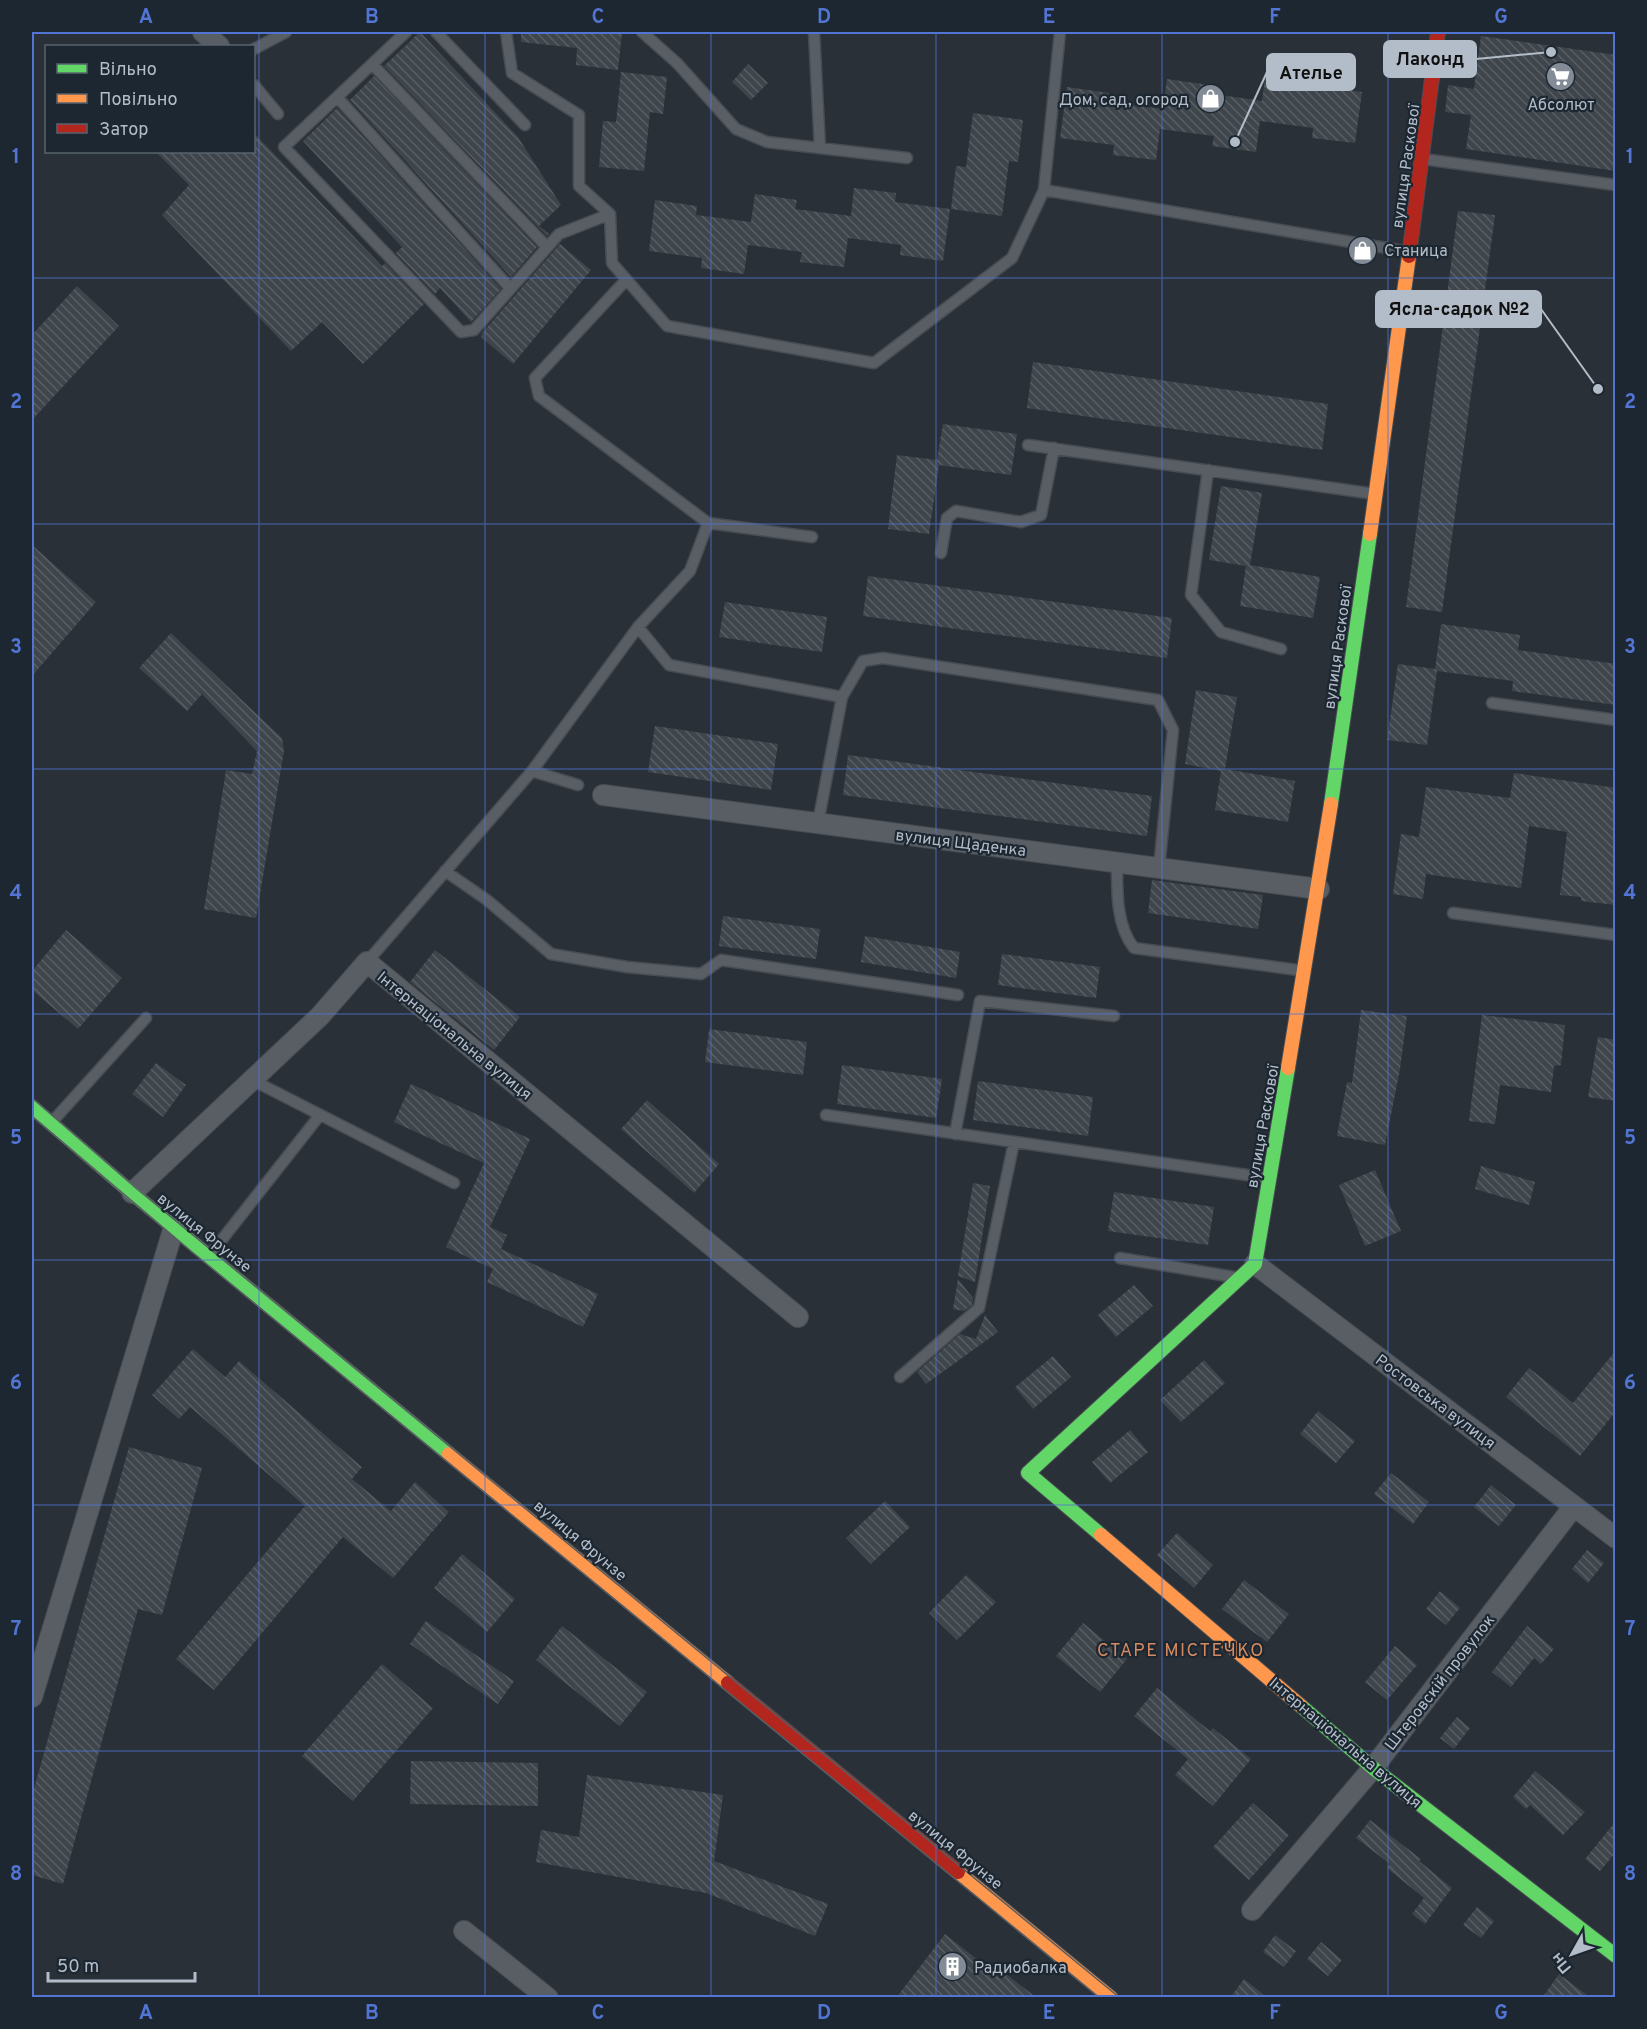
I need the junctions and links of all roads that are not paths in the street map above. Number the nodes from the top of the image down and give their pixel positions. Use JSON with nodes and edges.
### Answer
{"nodes":[{"id":1,"x":203,"y":32,"type":"edge"},
{"id":2,"x":286,"y":32,"type":"edge"},
{"id":3,"x":406,"y":32,"type":"edge"},
{"id":4,"x":436,"y":32,"type":"edge"},
{"id":5,"x":506,"y":32,"type":"edge"},
{"id":6,"x":642,"y":32,"type":"edge"},
{"id":7,"x":814,"y":32,"type":"edge"},
{"id":8,"x":1060,"y":32,"type":"edge"},
{"id":9,"x":1438,"y":32,"type":"edge"},
{"id":10,"x":218,"y":45,"type":"edge"},
{"id":11,"x":255,"y":48,"type":"edge"},
{"id":12,"x":372,"y":64,"type":"junction"},
{"id":13,"x":255,"y":86,"type":"edge"},
{"id":14,"x":337,"y":97,"type":"junction"},
{"id":15,"x":278,"y":114,"type":"dead end"},
{"id":16,"x":525,"y":125,"type":"dead end"},
{"id":17,"x":820,"y":148,"type":"junction"},
{"id":18,"x":907,"y":158,"type":"dead end"},
{"id":19,"x":1423,"y":159,"type":"junction"},
{"id":20,"x":1616,"y":185,"type":"edge"},
{"id":21,"x":1044,"y":190,"type":"junction"},
{"id":22,"x":610,"y":214,"type":"junction"},
{"id":23,"x":547,"y":247,"type":"junction"},
{"id":24,"x":1410,"y":252,"type":"junction"},
{"id":25,"x":627,"y":280,"type":"junction"},
{"id":26,"x":510,"y":288,"type":"junction"},
{"id":27,"x":1028,"y":445,"type":"dead end"},
{"id":28,"x":1054,"y":448,"type":"junction"},
{"id":29,"x":1208,"y":470,"type":"junction"},
{"id":30,"x":1376,"y":494,"type":"junction"},
{"id":31,"x":708,"y":523,"type":"junction"},
{"id":32,"x":812,"y":537,"type":"dead end"},
{"id":33,"x":941,"y":552,"type":"dead end"},
{"id":34,"x":638,"y":627,"type":"junction"},
{"id":35,"x":1281,"y":649,"type":"dead end"},
{"id":36,"x":842,"y":697,"type":"junction"},
{"id":37,"x":1492,"y":703,"type":"dead end"},
{"id":38,"x":1616,"y":720,"type":"edge"},
{"id":39,"x":532,"y":771,"type":"junction"},
{"id":40,"x":578,"y":785,"type":"dead end"},
{"id":41,"x":603,"y":795,"type":"dead end"},
{"id":42,"x":818,"y":823,"type":"junction"},
{"id":43,"x":1117,"y":863,"type":"junction"},
{"id":44,"x":1159,"y":868,"type":"junction"},
{"id":45,"x":445,"y":871,"type":"junction"},
{"id":46,"x":1319,"y":889,"type":"junction"},
{"id":47,"x":1453,"y":913,"type":"dead end"},
{"id":48,"x":1616,"y":934,"type":"edge"},
{"id":49,"x":367,"y":962,"type":"junction"},
{"id":50,"x":1305,"y":971,"type":"junction"},
{"id":51,"x":958,"y":995,"type":"dead end"},
{"id":52,"x":1114,"y":1017,"type":"dead end"},
{"id":53,"x":146,"y":1018,"type":"dead end"},
{"id":54,"x":252,"y":1080,"type":"junction"},
{"id":55,"x":32,"y":1107,"type":"edge"},
{"id":56,"x":320,"y":1115,"type":"junction"},
{"id":57,"x":826,"y":1115,"type":"dead end"},
{"id":58,"x":51,"y":1124,"type":"junction"},
{"id":59,"x":955,"y":1134,"type":"junction"},
{"id":60,"x":1014,"y":1142,"type":"junction"},
{"id":61,"x":1270,"y":1178,"type":"junction"},
{"id":62,"x":454,"y":1183,"type":"dead end"},
{"id":63,"x":132,"y":1193,"type":"junction"},
{"id":64,"x":174,"y":1227,"type":"junction"},
{"id":65,"x":208,"y":1256,"type":"junction"},
{"id":66,"x":1120,"y":1258,"type":"dead end"},
{"id":67,"x":1255,"y":1264,"type":"junction"},
{"id":68,"x":1240,"y":1278,"type":"junction"},
{"id":69,"x":798,"y":1317,"type":"dead end"},
{"id":70,"x":900,"y":1377,"type":"dead end"},
{"id":71,"x":1574,"y":1506,"type":"junction"},
{"id":72,"x":1616,"y":1538,"type":"edge"},
{"id":73,"x":32,"y":1697,"type":"edge"},
{"id":74,"x":1373,"y":1768,"type":"junction"},
{"id":75,"x":1252,"y":1910,"type":"dead end"},
{"id":76,"x":464,"y":1931,"type":"dead end"},
{"id":77,"x":1616,"y":1956,"type":"edge"},
{"id":78,"x":548,"y":1998,"type":"edge"},
{"id":79,"x":1111,"y":1998,"type":"edge"}],
"edges":[{"from":1,"to":10,"type":"street"},
{"from":2,"to":11,"type":"lane"},
{"from":3,"to":12,"type":"lane"},
{"from":4,"to":16,"type":"lane"},
{"from":5,"to":22,"type":"lane"},
{"from":6,"to":17,"type":"lane"},
{"from":7,"to":17,"type":"lane"},
{"from":8,"to":21,"type":"lane"},
{"from":9,"to":19,"type":"street","name":"вулиця Раскової"},
{"from":12,"to":14,"type":"lane"},
{"from":12,"to":23,"type":"lane"},
{"from":13,"to":15,"type":"lane"},
{"from":14,"to":26,"type":"lane"},
{"from":14,"to":26,"type":"lane"},
{"from":17,"to":18,"type":"lane"},
{"from":19,"to":20,"type":"lane"},
{"from":19,"to":24,"type":"street","name":"вулиця Раскової"},
{"from":21,"to":24,"type":"lane"},
{"from":21,"to":25,"type":"lane"},
{"from":22,"to":23,"type":"lane"},
{"from":22,"to":25,"type":"lane"},
{"from":23,"to":26,"type":"lane"},
{"from":24,"to":30,"type":"street","name":"вулиця Раскової"},
{"from":25,"to":31,"type":"lane"},
{"from":27,"to":28,"type":"lane"},
{"from":28,"to":29,"type":"lane"},
{"from":28,"to":33,"type":"lane"},
{"from":29,"to":30,"type":"lane"},
{"from":29,"to":35,"type":"lane"},
{"from":30,"to":46,"type":"street","name":"вулиця Раскової"},
{"from":31,"to":32,"type":"lane"},
{"from":31,"to":34,"type":"lane"},
{"from":34,"to":36,"type":"lane"},
{"from":34,"to":39,"type":"lane"},
{"from":36,"to":42,"type":"lane"},
{"from":36,"to":44,"type":"lane"},
{"from":37,"to":38,"type":"lane"},
{"from":39,"to":40,"type":"lane"},
{"from":39,"to":45,"type":"lane"},
{"from":41,"to":42,"type":"street","name":"вулиця Щаденка"},
{"from":42,"to":43,"type":"street","name":"вулиця Щаденка"},
{"from":43,"to":44,"type":"street","name":"вулиця Щаденка"},
{"from":43,"to":50,"type":"lane"},
{"from":44,"to":46,"type":"street","name":"вулиця Щаденка"},
{"from":45,"to":49,"type":"lane"},
{"from":45,"to":51,"type":"lane"},
{"from":46,"to":50,"type":"street","name":"вулиця Раскової"},
{"from":47,"to":48,"type":"lane"},
{"from":49,"to":54,"type":"street","name":"Інтернаціональна вулиця"},
{"from":49,"to":69,"type":"street","name":"Інтернаціональна вулиця"},
{"from":50,"to":61,"type":"street","name":"вулиця Раскової"},
{"from":52,"to":59,"type":"lane"},
{"from":53,"to":58,"type":"lane"},
{"from":54,"to":56,"type":"lane"},
{"from":54,"to":63,"type":"street","name":"Інтернаціональна вулиця"},
{"from":55,"to":58,"type":"street","name":"вулиця Фрунзе"},
{"from":56,"to":62,"type":"lane"},
{"from":56,"to":65,"type":"lane"},
{"from":57,"to":59,"type":"lane"},
{"from":58,"to":63,"type":"street","name":"вулиця Фрунзе"},
{"from":59,"to":60,"type":"lane"},
{"from":60,"to":61,"type":"lane"},
{"from":60,"to":70,"type":"lane"},
{"from":61,"to":67,"type":"street","name":"вулиця Раскової"},
{"from":63,"to":64,"type":"street","name":"вулиця Фрунзе"},
{"from":64,"to":65,"type":"street","name":"вулиця Фрунзе"},
{"from":64,"to":73,"type":"street"},
{"from":65,"to":79,"type":"street","name":"вулиця Фрунзе"},
{"from":66,"to":68,"type":"lane"},
{"from":67,"to":68,"type":"street"},
{"from":67,"to":71,"type":"street","name":"Ростовська вулиця"},
{"from":68,"to":74,"type":"street","name":"Інтернаціональна вулиця"},
{"from":71,"to":72,"type":"street","name":"Ростовська вулиця"},
{"from":71,"to":74,"type":"street","name":"Штеровскій провулок"},
{"from":74,"to":75,"type":"street","name":"Штеровскій провулок"},
{"from":74,"to":77,"type":"street","name":"Інтернаціональна вулиця"},
{"from":76,"to":78,"type":"street"}]}
